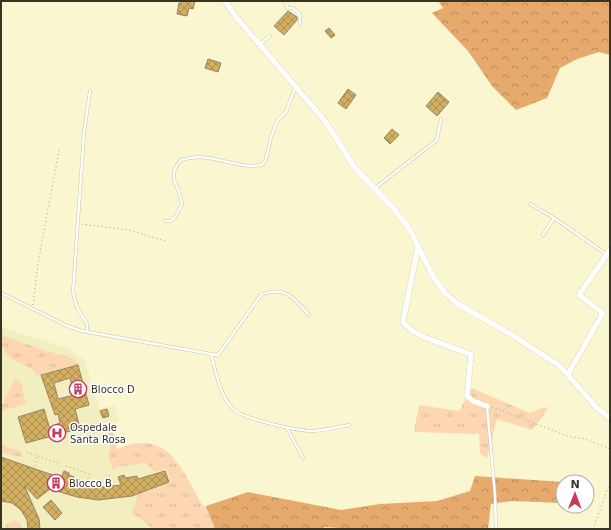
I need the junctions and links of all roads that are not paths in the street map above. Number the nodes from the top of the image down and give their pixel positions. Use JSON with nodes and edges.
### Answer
{"nodes":[{"id":1,"x":225,"y":1,"type":"edge"},
{"id":2,"x":286,"y":1,"type":"edge"},
{"id":3,"x":300,"y":24,"type":"dead end"},
{"id":4,"x":270,"y":36,"type":"dead end"},
{"id":5,"x":260,"y":44,"type":"junction"},
{"id":6,"x":296,"y":86,"type":"junction"},
{"id":7,"x":90,"y":91,"type":"dead end"},
{"id":8,"x":441,"y":119,"type":"dead end"},
{"id":9,"x":374,"y":189,"type":"junction"},
{"id":10,"x":530,"y":204,"type":"dead end"},
{"id":11,"x":554,"y":218,"type":"junction"},
{"id":12,"x":164,"y":221,"type":"dead end"},
{"id":13,"x":543,"y":235,"type":"dead end"},
{"id":14,"x":418,"y":247,"type":"junction"},
{"id":15,"x":608,"y":252,"type":"edge"},
{"id":16,"x":1,"y":293,"type":"edge"},
{"id":17,"x":310,"y":315,"type":"dead end"},
{"id":18,"x":87,"y":332,"type":"junction"},
{"id":19,"x":211,"y":354,"type":"junction"},
{"id":20,"x":568,"y":374,"type":"junction"},
{"id":21,"x":487,"y":406,"type":"joint"},
{"id":22,"x":610,"y":418,"type":"edge"},
{"id":23,"x":349,"y":425,"type":"dead end"},
{"id":24,"x":287,"y":427,"type":"junction"},
{"id":25,"x":303,"y":458,"type":"dead end"},
{"id":26,"x":496,"y":529,"type":"edge"}],
"edges":[{"from":1,"to":5,"type":"street"},
{"from":2,"to":3,"type":"lane"},
{"from":4,"to":5,"type":"lane"},
{"from":5,"to":6,"type":"street"},
{"from":6,"to":9,"type":"street"},
{"from":6,"to":12,"type":"lane"},
{"from":7,"to":18,"type":"lane"},
{"from":8,"to":9,"type":"lane"},
{"from":9,"to":14,"type":"street"},
{"from":10,"to":11,"type":"lane"},
{"from":11,"to":13,"type":"lane"},
{"from":11,"to":15,"type":"lane"},
{"from":14,"to":20,"type":"street"},
{"from":14,"to":21,"type":"street"},
{"from":15,"to":20,"type":"street"},
{"from":16,"to":18,"type":"lane"},
{"from":17,"to":19,"type":"lane"},
{"from":18,"to":19,"type":"lane"},
{"from":19,"to":24,"type":"lane"},
{"from":20,"to":22,"type":"street"},
{"from":21,"to":26,"type":"lane"},
{"from":23,"to":24,"type":"lane"},
{"from":24,"to":25,"type":"lane"}]}
